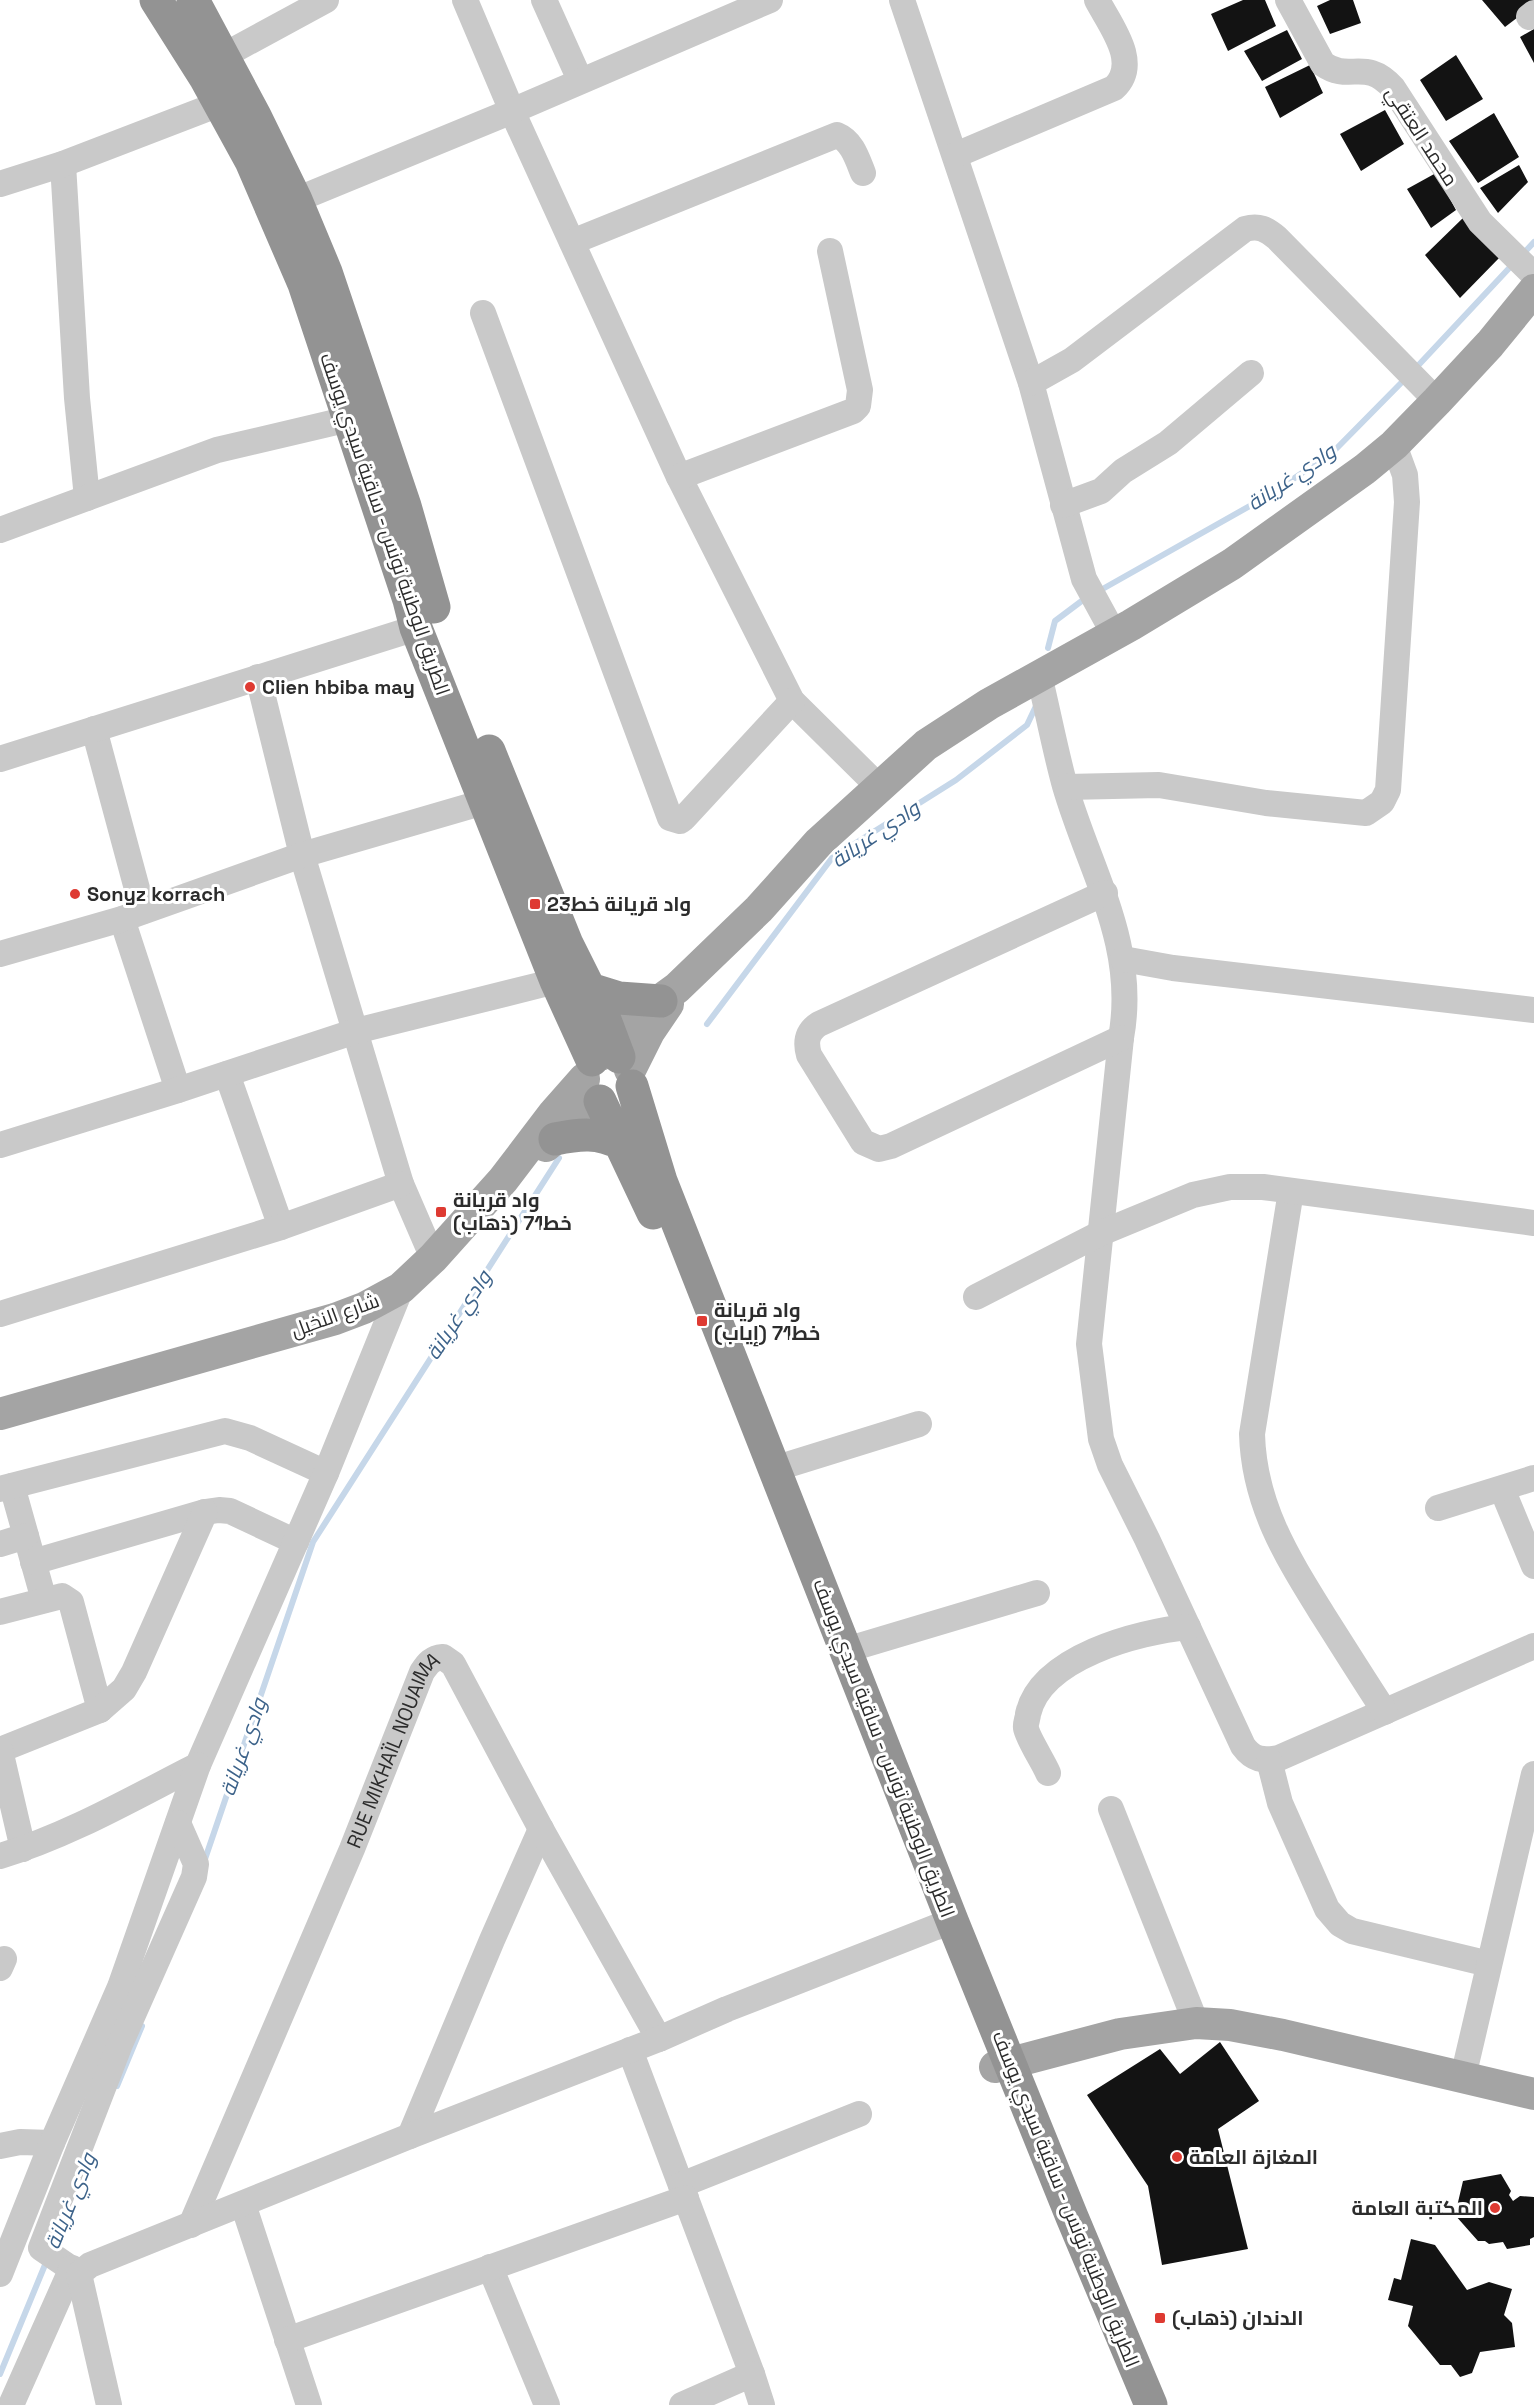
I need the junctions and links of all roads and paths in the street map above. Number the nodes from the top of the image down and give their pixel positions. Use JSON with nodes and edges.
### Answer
{"nodes":[{"id":1,"x":156,"y":0,"type":"edge"},
{"id":2,"x":193,"y":0,"type":"edge"},
{"id":3,"x":326,"y":0,"type":"edge"},
{"id":4,"x":465,"y":0,"type":"edge"},
{"id":5,"x":544,"y":0,"type":"edge"},
{"id":6,"x":770,"y":0,"type":"edge"},
{"id":7,"x":903,"y":0,"type":"edge"},
{"id":8,"x":1097,"y":0,"type":"edge"},
{"id":9,"x":1288,"y":0,"type":"edge"},
{"id":10,"x":223,"y":56,"type":"junction"},
{"id":11,"x":580,"y":80,"type":"junction"},
{"id":12,"x":219,"y":104,"type":"junction"},
{"id":13,"x":512,"y":111,"type":"junction"},
{"id":14,"x":956,"y":155,"type":"junction"},
{"id":15,"x":63,"y":164,"type":"junction"},
{"id":16,"x":863,"y":172,"type":"dead end"},
{"id":17,"x":0,"y":184,"type":"edge"},
{"id":18,"x":296,"y":200,"type":"junction"},
{"id":19,"x":572,"y":242,"type":"junction"},
{"id":20,"x":830,"y":251,"type":"dead end"},
{"id":21,"x":315,"y":278,"type":"junction"},
{"id":22,"x":1532,"y":278,"type":"edge"},
{"id":23,"x":483,"y":313,"type":"dead end"},
{"id":24,"x":1251,"y":373,"type":"dead end"},
{"id":25,"x":1031,"y":383,"type":"junction"},
{"id":26,"x":1426,"y":390,"type":"junction"},
{"id":27,"x":350,"y":419,"type":"junction"},
{"id":28,"x":1394,"y":445,"type":"junction"},
{"id":29,"x":679,"y":477,"type":"junction"},
{"id":30,"x":87,"y":498,"type":"junction"},
{"id":31,"x":1063,"y":505,"type":"junction"},
{"id":32,"x":0,"y":530,"type":"edge"},
{"id":33,"x":1107,"y":621,"type":"junction"},
{"id":34,"x":416,"y":628,"type":"junction"},
{"id":35,"x":1040,"y":675,"type":"junction"},
{"id":36,"x":258,"y":677,"type":"junction"},
{"id":37,"x":792,"y":701,"type":"junction"},
{"id":38,"x":94,"y":729,"type":"junction"},
{"id":39,"x":0,"y":759,"type":"edge"},
{"id":40,"x":1066,"y":787,"type":"junction"},
{"id":41,"x":880,"y":788,"type":"junction"},
{"id":42,"x":484,"y":802,"type":"junction"},
{"id":43,"x":302,"y":855,"type":"junction"},
{"id":44,"x":1105,"y":893,"type":"junction"},
{"id":45,"x":133,"y":915,"type":"junction"},
{"id":46,"x":0,"y":954,"type":"edge"},
{"id":47,"x":1123,"y":959,"type":"junction"},
{"id":48,"x":556,"y":981,"type":"junction"},
{"id":49,"x":590,"y":989,"type":"junction"},
{"id":50,"x":669,"y":994,"type":"junction"},
{"id":51,"x":1534,"y":1010,"type":"edge"},
{"id":52,"x":356,"y":1031,"type":"junction"},
{"id":53,"x":1121,"y":1038,"type":"junction"},
{"id":54,"x":608,"y":1068,"type":"junction"},
{"id":55,"x":227,"y":1074,"type":"junction"},
{"id":56,"x":178,"y":1090,"type":"junction"},
{"id":57,"x":555,"y":1140,"type":"junction"},
{"id":58,"x":621,"y":1144,"type":"junction"},
{"id":59,"x":0,"y":1145,"type":"edge"},
{"id":60,"x":503,"y":1180,"type":"junction"},
{"id":61,"x":401,"y":1184,"type":"junction"},
{"id":62,"x":1291,"y":1191,"type":"junction"},
{"id":63,"x":1534,"y":1223,"type":"edge"},
{"id":64,"x":281,"y":1227,"type":"junction"},
{"id":65,"x":1101,"y":1233,"type":"junction"},
{"id":66,"x":433,"y":1258,"type":"junction"},
{"id":67,"x":401,"y":1288,"type":"junction"},
{"id":68,"x":976,"y":1297,"type":"dead end"},
{"id":69,"x":0,"y":1314,"type":"edge"},
{"id":70,"x":0,"y":1414,"type":"edge"},
{"id":71,"x":919,"y":1424,"type":"dead end"},
{"id":72,"x":774,"y":1469,"type":"junction"},
{"id":73,"x":326,"y":1473,"type":"junction"},
{"id":74,"x":1534,"y":1478,"type":"edge"},
{"id":75,"x":6,"y":1487,"type":"edge"},
{"id":76,"x":1502,"y":1489,"type":"junction"},
{"id":77,"x":1438,"y":1508,"type":"dead end"},
{"id":78,"x":205,"y":1512,"type":"junction"},
{"id":79,"x":26,"y":1536,"type":"junction"},
{"id":80,"x":296,"y":1542,"type":"junction"},
{"id":81,"x":0,"y":1544,"type":"edge"},
{"id":82,"x":33,"y":1562,"type":"junction"},
{"id":83,"x":1534,"y":1566,"type":"edge"},
{"id":84,"x":1037,"y":1593,"type":"dead end"},
{"id":85,"x":44,"y":1600,"type":"junction"},
{"id":86,"x":0,"y":1612,"type":"edge"},
{"id":87,"x":1188,"y":1627,"type":"junction"},
{"id":88,"x":1534,"y":1646,"type":"edge"},
{"id":89,"x":846,"y":1650,"type":"junction"},
{"id":90,"x":100,"y":1710,"type":"junction"},
{"id":91,"x":1385,"y":1712,"type":"junction"},
{"id":92,"x":0,"y":1750,"type":"edge"},
{"id":93,"x":1269,"y":1760,"type":"junction"},
{"id":94,"x":198,"y":1766,"type":"junction"},
{"id":95,"x":1048,"y":1773,"type":"dead end"},
{"id":96,"x":1534,"y":1774,"type":"edge"},
{"id":97,"x":1111,"y":1809,"type":"dead end"},
{"id":98,"x":178,"y":1823,"type":"junction"},
{"id":99,"x":541,"y":1829,"type":"junction"},
{"id":100,"x":11,"y":1852,"type":"edge"},
{"id":101,"x":944,"y":1925,"type":"junction"},
{"id":102,"x":1489,"y":1964,"type":"junction"},
{"id":103,"x":1196,"y":2023,"type":"junction"},
{"id":104,"x":659,"y":2039,"type":"junction"},
{"id":105,"x":630,"y":2050,"type":"junction"},
{"id":106,"x":1003,"y":2066,"type":"junction"},
{"id":107,"x":1463,"y":2077,"type":"junction"},
{"id":108,"x":1534,"y":2094,"type":"edge"},
{"id":109,"x":859,"y":2114,"type":"dead end"},
{"id":110,"x":410,"y":2136,"type":"junction"},
{"id":111,"x":52,"y":2143,"type":"junction"},
{"id":112,"x":0,"y":2146,"type":"edge"},
{"id":113,"x":683,"y":2191,"type":"junction"},
{"id":114,"x":243,"y":2204,"type":"junction"},
{"id":115,"x":191,"y":2225,"type":"junction"},
{"id":116,"x":15,"y":2235,"type":"junction"},
{"id":117,"x":41,"y":2247,"type":"junction"},
{"id":118,"x":490,"y":2267,"type":"junction"},
{"id":119,"x":76,"y":2271,"type":"junction"},
{"id":120,"x":0,"y":2274,"type":"edge"},
{"id":121,"x":287,"y":2340,"type":"junction"},
{"id":122,"x":752,"y":2374,"type":"junction"},
{"id":123,"x":11,"y":2405,"type":"edge"},
{"id":124,"x":109,"y":2405,"type":"edge"},
{"id":125,"x":309,"y":2405,"type":"edge"},
{"id":126,"x":547,"y":2405,"type":"edge"},
{"id":127,"x":682,"y":2405,"type":"edge"},
{"id":128,"x":762,"y":2405,"type":"edge"},
{"id":129,"x":1131,"y":2405,"type":"edge"},
{"id":130,"x":1151,"y":2405,"type":"edge"}],
"edges":[{"from":1,"to":12,"type":"highway","name":"الطريق الوطنية تونس - ساقية سيدي يوسف"},
{"from":2,"to":10,"type":"highway","name":"الطريق الوطنية تونس - ساقية سيدي يوسف"},
{"from":3,"to":10,"type":"street"},
{"from":4,"to":13,"type":"street"},
{"from":5,"to":11,"type":"street"},
{"from":6,"to":11,"type":"street"},
{"from":7,"to":14,"type":"street"},
{"from":8,"to":14,"type":"street"},
{"from":9,"to":22,"type":"street","name":"محمد العتقي"},
{"from":10,"to":18,"type":"highway","name":"الطريق الوطنية تونس - ساقية سيدي يوسف"},
{"from":11,"to":13,"type":"street"},
{"from":12,"to":15,"type":"street"},
{"from":12,"to":21,"type":"highway","name":"الطريق الوطنية تونس - ساقية سيدي يوسف"},
{"from":13,"to":18,"type":"street"},
{"from":13,"to":19,"type":"street"},
{"from":14,"to":25,"type":"street"},
{"from":15,"to":17,"type":"street"},
{"from":15,"to":30,"type":"street"},
{"from":16,"to":19,"type":"street"},
{"from":18,"to":21,"type":"highway","name":"الطريق الوطنية تونس - ساقية سيدي يوسف"},
{"from":19,"to":29,"type":"street"},
{"from":20,"to":29,"type":"street"},
{"from":21,"to":27,"type":"highway","name":"الطريق الوطنية تونس - ساقية سيدي يوسف"},
{"from":21,"to":49,"type":"highway","name":"الطريق الوطنية تونس - ساقية سيدي يوسف"},
{"from":22,"to":26,"type":"main road"},
{"from":23,"to":37,"type":"street"},
{"from":24,"to":31,"type":"street"},
{"from":25,"to":26,"type":"street"},
{"from":25,"to":31,"type":"street"},
{"from":26,"to":28,"type":"main road"},
{"from":27,"to":30,"type":"street"},
{"from":27,"to":34,"type":"highway","name":"الطريق الوطنية تونس - ساقية سيدي يوسف"},
{"from":28,"to":33,"type":"main road"},
{"from":28,"to":40,"type":"street"},
{"from":29,"to":37,"type":"street"},
{"from":30,"to":32,"type":"street"},
{"from":31,"to":33,"type":"street"},
{"from":33,"to":35,"type":"main road"},
{"from":34,"to":36,"type":"street"},
{"from":34,"to":42,"type":"highway","name":"الطريق الوطنية تونس - ساقية سيدي يوسف"},
{"from":35,"to":40,"type":"street"},
{"from":35,"to":41,"type":"main road"},
{"from":36,"to":38,"type":"street"},
{"from":36,"to":43,"type":"street"},
{"from":37,"to":41,"type":"street"},
{"from":38,"to":39,"type":"street"},
{"from":38,"to":45,"type":"street"},
{"from":40,"to":44,"type":"street"},
{"from":41,"to":50,"type":"main road"},
{"from":42,"to":43,"type":"street"},
{"from":42,"to":48,"type":"highway","name":"الطريق الوطنية تونس - ساقية سيدي يوسف"},
{"from":43,"to":45,"type":"street"},
{"from":43,"to":52,"type":"street"},
{"from":44,"to":47,"type":"street"},
{"from":44,"to":53,"type":"street"},
{"from":45,"to":46,"type":"street"},
{"from":45,"to":56,"type":"street"},
{"from":47,"to":51,"type":"street"},
{"from":47,"to":53,"type":"street"},
{"from":48,"to":52,"type":"street"},
{"from":48,"to":54,"type":"highway","name":"الطريق الوطنية تونس - ساقية سيدي يوسف"},
{"from":49,"to":50,"type":"highway"},
{"from":49,"to":54,"type":"highway","name":"الطريق الوطنية تونس - ساقية سيدي يوسف"},
{"from":50,"to":54,"type":"main road"},
{"from":52,"to":55,"type":"street"},
{"from":52,"to":61,"type":"street"},
{"from":53,"to":65,"type":"street"},
{"from":54,"to":57,"type":"main road"},
{"from":54,"to":58,"type":"highway","name":"الطريق الوطنية تونس - ساقية سيدي يوسف"},
{"from":54,"to":60,"type":"main road","name":"شارع النخيل"},
{"from":54,"to":72,"type":"highway","name":"الطريق الوطنية تونس - ساقية سيدي يوسف"},
{"from":55,"to":56,"type":"street"},
{"from":55,"to":64,"type":"street"},
{"from":56,"to":59,"type":"street"},
{"from":57,"to":58,"type":"highway"},
{"from":57,"to":60,"type":"main road"},
{"from":58,"to":101,"type":"highway","name":"الطريق الوطنية تونس - ساقية سيدي يوسف"},
{"from":60,"to":66,"type":"main road","name":"شارع النخيل"},
{"from":61,"to":64,"type":"street"},
{"from":61,"to":66,"type":"street"},
{"from":62,"to":63,"type":"street"},
{"from":62,"to":65,"type":"street"},
{"from":62,"to":91,"type":"street"},
{"from":64,"to":69,"type":"street"},
{"from":65,"to":68,"type":"street"},
{"from":65,"to":87,"type":"street"},
{"from":66,"to":67,"type":"main road","name":"شارع النخيل"},
{"from":67,"to":70,"type":"main road","name":"شارع النخيل"},
{"from":67,"to":73,"type":"street"},
{"from":71,"to":72,"type":"street"},
{"from":72,"to":89,"type":"highway","name":"الطريق الوطنية تونس - ساقية سيدي يوسف"},
{"from":73,"to":75,"type":"street"},
{"from":73,"to":80,"type":"street"},
{"from":74,"to":76,"type":"street"},
{"from":75,"to":79,"type":"street"},
{"from":76,"to":77,"type":"street"},
{"from":76,"to":83,"type":"street"},
{"from":78,"to":80,"type":"street"},
{"from":78,"to":82,"type":"street"},
{"from":78,"to":90,"type":"street"},
{"from":79,"to":81,"type":"street"},
{"from":79,"to":82,"type":"street"},
{"from":80,"to":94,"type":"street"},
{"from":82,"to":85,"type":"street"},
{"from":84,"to":89,"type":"street"},
{"from":85,"to":86,"type":"street"},
{"from":85,"to":90,"type":"street"},
{"from":87,"to":93,"type":"street"},
{"from":87,"to":95,"type":"street"},
{"from":88,"to":91,"type":"street"},
{"from":89,"to":101,"type":"highway","name":"الطريق الوطنية تونس - ساقية سيدي يوسف"},
{"from":90,"to":92,"type":"street"},
{"from":91,"to":93,"type":"street"},
{"from":92,"to":100,"type":"street"},
{"from":93,"to":102,"type":"street"},
{"from":94,"to":98,"type":"street"},
{"from":94,"to":100,"type":"street"},
{"from":96,"to":102,"type":"street"},
{"from":97,"to":103,"type":"street"},
{"from":98,"to":111,"type":"street"},
{"from":98,"to":117,"type":"street"},
{"from":99,"to":104,"type":"street","name":"RUE MIKHAÏL NOUAIMA"},
{"from":99,"to":110,"type":"street"},
{"from":99,"to":115,"type":"street","name":"RUE MIKHAÏL NOUAIMA"},
{"from":101,"to":104,"type":"street"},
{"from":101,"to":106,"type":"highway","name":"الطريق الوطنية تونس - ساقية سيدي يوسف"},
{"from":102,"to":107,"type":"street"},
{"from":103,"to":106,"type":"main road"},
{"from":103,"to":107,"type":"main road"},
{"from":104,"to":105,"type":"street"},
{"from":105,"to":110,"type":"street"},
{"from":105,"to":113,"type":"street"},
{"from":106,"to":129,"type":"highway","name":"الطريق الوطنية تونس - ساقية سيدي يوسف"},
{"from":106,"to":130,"type":"highway","name":"الطريق الوطنية تونس - ساقية سيدي يوسف"},
{"from":107,"to":108,"type":"main road"},
{"from":109,"to":113,"type":"street"},
{"from":110,"to":114,"type":"street"},
{"from":111,"to":112,"type":"street"},
{"from":111,"to":116,"type":"street"},
{"from":113,"to":118,"type":"street"},
{"from":113,"to":122,"type":"street"},
{"from":114,"to":115,"type":"street"},
{"from":114,"to":121,"type":"street"},
{"from":115,"to":119,"type":"street"},
{"from":116,"to":117,"type":"street"},
{"from":116,"to":120,"type":"street"},
{"from":117,"to":119,"type":"street"},
{"from":118,"to":121,"type":"street"},
{"from":118,"to":126,"type":"street"},
{"from":119,"to":123,"type":"street"},
{"from":119,"to":124,"type":"street"},
{"from":121,"to":125,"type":"street"},
{"from":122,"to":127,"type":"street"},
{"from":122,"to":128,"type":"street"}]}
